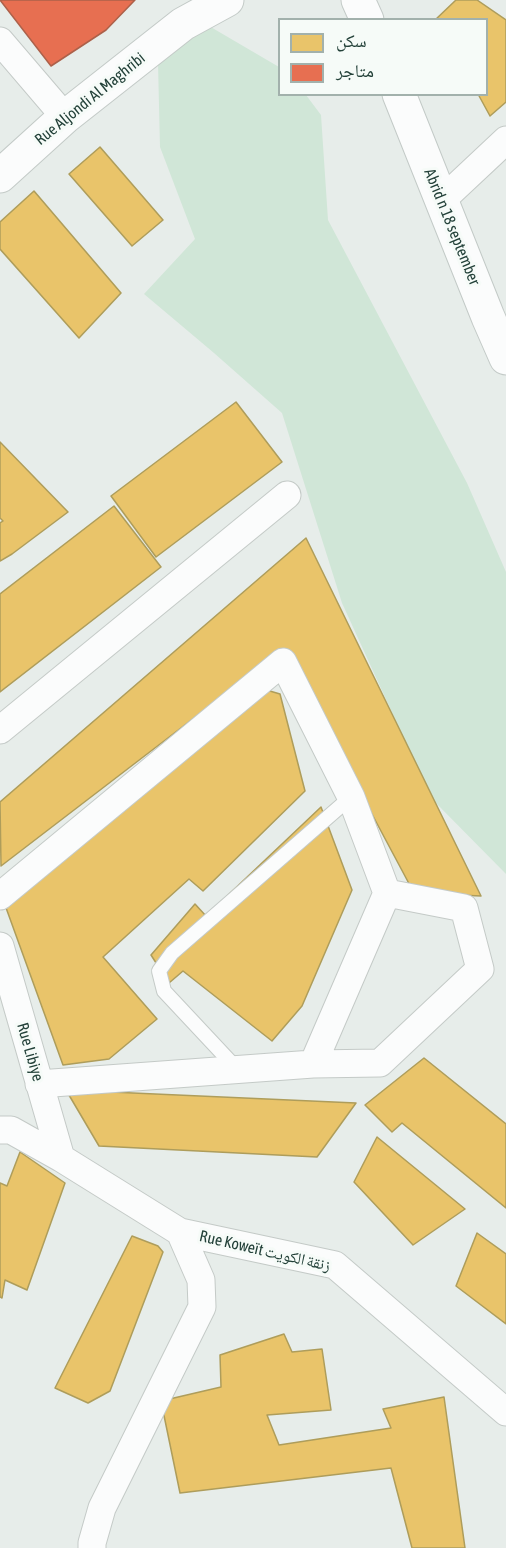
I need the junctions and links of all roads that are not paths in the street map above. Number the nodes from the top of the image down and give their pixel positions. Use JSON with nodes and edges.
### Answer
{"nodes":[{"id":1,"x":227,"y":0,"type":"edge"},
{"id":2,"x":358,"y":0,"type":"edge"},
{"id":3,"x":191,"y":12,"type":"edge"},
{"id":4,"x":366,"y":18,"type":"edge"},
{"id":5,"x":0,"y":41,"type":"edge"},
{"id":6,"x":400,"y":96,"type":"edge"},
{"id":7,"x":65,"y":117,"type":"junction"},
{"id":8,"x":506,"y":140,"type":"edge"},
{"id":9,"x":0,"y":176,"type":"edge"},
{"id":10,"x":441,"y":201,"type":"junction"},
{"id":11,"x":506,"y":358,"type":"edge"},
{"id":12,"x":287,"y":495,"type":"dead end"},
{"id":13,"x":0,"y":730,"type":"edge"},
{"id":14,"x":351,"y":797,"type":"junction"},
{"id":15,"x":387,"y":892,"type":"junction"},
{"id":16,"x":0,"y":896,"type":"edge"},
{"id":17,"x":0,"y":946,"type":"edge"},
{"id":18,"x":313,"y":1065,"type":"junction"},
{"id":19,"x":238,"y":1070,"type":"junction"},
{"id":20,"x":39,"y":1084,"type":"junction"},
{"id":21,"x":0,"y":1130,"type":"edge"},
{"id":22,"x":61,"y":1158,"type":"junction"},
{"id":23,"x":180,"y":1232,"type":"junction"},
{"id":24,"x":506,"y":1412,"type":"edge"},
{"id":25,"x":92,"y":1548,"type":"edge"}],
"edges":[{"from":1,"to":3,"type":"street","name":"Rue Aljondi Al Maghribi"},
{"from":2,"to":4,"type":"street"},
{"from":3,"to":7,"type":"street","name":"Rue Aljondi Al Maghribi"},
{"from":5,"to":7,"type":"street"},
{"from":6,"to":10,"type":"street","name":"Abrid n 18 september"},
{"from":7,"to":9,"type":"street","name":"Rue Aljondi Al Maghribi"},
{"from":8,"to":10,"type":"street"},
{"from":10,"to":11,"type":"street","name":"Abrid n 18 september"},
{"from":12,"to":13,"type":"street"},
{"from":14,"to":15,"type":"street"},
{"from":14,"to":16,"type":"street"},
{"from":14,"to":19,"type":"lane"},
{"from":15,"to":18,"type":"street"},
{"from":15,"to":18,"type":"street"},
{"from":17,"to":20,"type":"street","name":"Rue Libiye"},
{"from":18,"to":19,"type":"street"},
{"from":19,"to":20,"type":"street"},
{"from":20,"to":22,"type":"street","name":"Rue Libiye"},
{"from":21,"to":22,"type":"street","name":"Rue Koweït زنقة الكويت"},
{"from":22,"to":23,"type":"street","name":"Rue Koweït زنقة الكويت"},
{"from":23,"to":24,"type":"street","name":"Rue Koweït زنقة الكويت"},
{"from":23,"to":25,"type":"street"}]}
